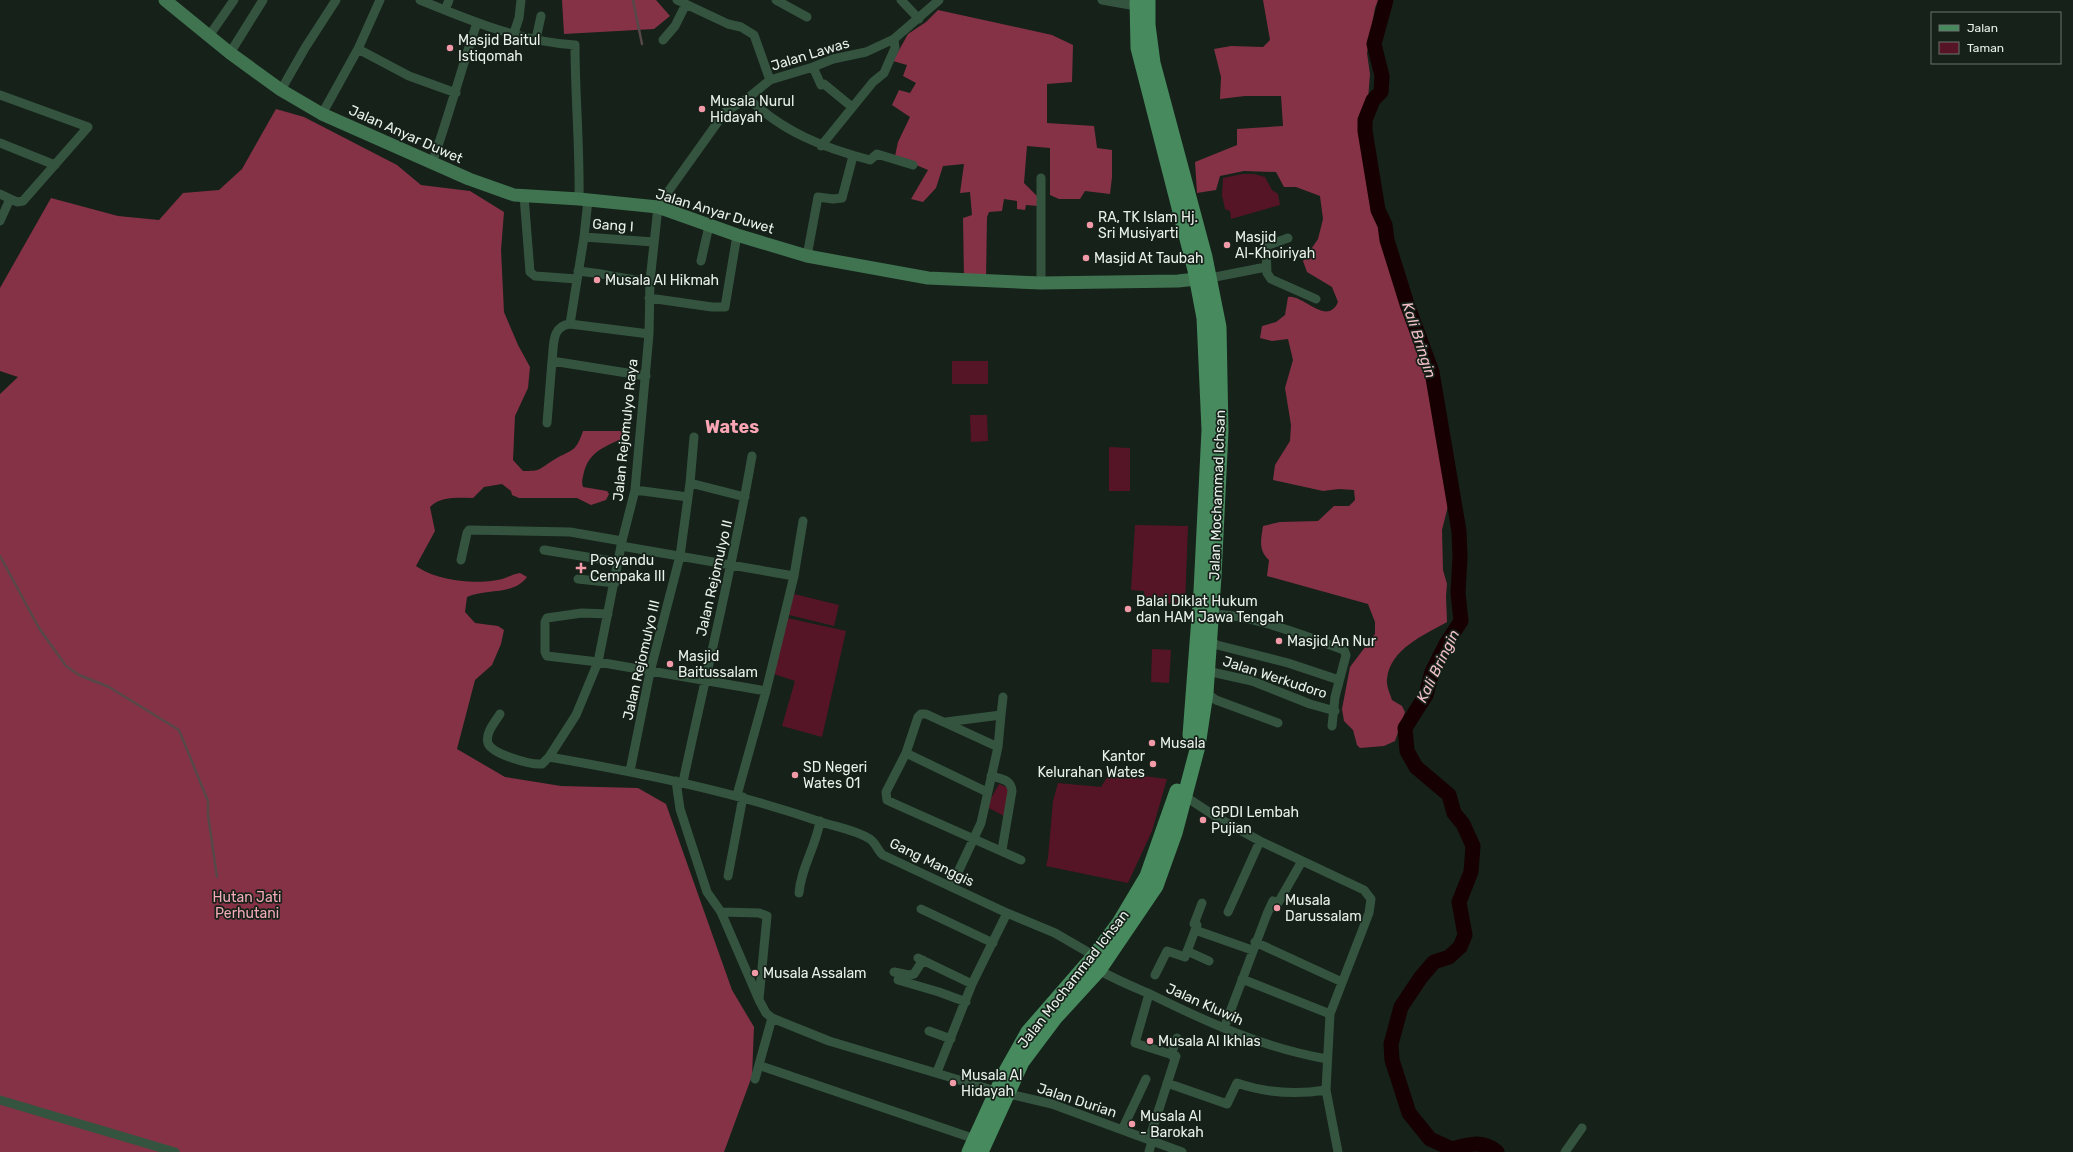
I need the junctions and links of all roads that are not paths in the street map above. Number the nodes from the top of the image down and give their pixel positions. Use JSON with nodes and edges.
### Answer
{"nodes":[{"id":1,"x":165,"y":0,"type":"edge"},
{"id":2,"x":234,"y":0,"type":"edge"},
{"id":3,"x":263,"y":0,"type":"edge"},
{"id":4,"x":336,"y":0,"type":"edge"},
{"id":5,"x":380,"y":0,"type":"edge"},
{"id":6,"x":420,"y":0,"type":"edge"},
{"id":7,"x":449,"y":0,"type":"edge"},
{"id":8,"x":521,"y":0,"type":"edge"},
{"id":9,"x":677,"y":0,"type":"edge"},
{"id":10,"x":776,"y":0,"type":"edge"},
{"id":11,"x":901,"y":0,"type":"edge"},
{"id":12,"x":939,"y":0,"type":"edge"},
{"id":13,"x":1102,"y":0,"type":"edge"},
{"id":14,"x":1140,"y":2,"type":"edge"},
{"id":15,"x":686,"y":4,"type":"junction"},
{"id":16,"x":445,"y":10,"type":"junction"},
{"id":17,"x":541,"y":16,"type":"dead end"},
{"id":18,"x":807,"y":17,"type":"dead end"},
{"id":19,"x":919,"y":19,"type":"junction"},
{"id":20,"x":477,"y":23,"type":"junction"},
{"id":21,"x":514,"y":33,"type":"junction"},
{"id":22,"x":209,"y":36,"type":"junction"},
{"id":23,"x":536,"y":39,"type":"junction"},
{"id":24,"x":894,"y":39,"type":"junction"},
{"id":25,"x":663,"y":40,"type":"dead end"},
{"id":26,"x":358,"y":49,"type":"junction"},
{"id":27,"x":230,"y":53,"type":"junction"},
{"id":28,"x":813,"y":67,"type":"junction"},
{"id":29,"x":770,"y":80,"type":"junction"},
{"id":30,"x":281,"y":90,"type":"junction"},
{"id":31,"x":456,"y":93,"type":"junction"},
{"id":32,"x":1,"y":95,"type":"edge"},
{"id":33,"x":748,"y":98,"type":"junction"},
{"id":34,"x":852,"y":107,"type":"junction"},
{"id":35,"x":322,"y":114,"type":"junction"},
{"id":36,"x":0,"y":143,"type":"edge"},
{"id":37,"x":821,"y":146,"type":"junction"},
{"id":38,"x":853,"y":156,"type":"junction"},
{"id":39,"x":432,"y":163,"type":"junction"},
{"id":40,"x":55,"y":165,"type":"junction"},
{"id":41,"x":913,"y":165,"type":"dead end"},
{"id":42,"x":1041,"y":178,"type":"dead end"},
{"id":43,"x":0,"y":194,"type":"edge"},
{"id":44,"x":524,"y":196,"type":"junction"},
{"id":45,"x":10,"y":199,"type":"junction"},
{"id":46,"x":583,"y":200,"type":"junction"},
{"id":47,"x":658,"y":207,"type":"junction"},
{"id":48,"x":1,"y":218,"type":"edge"},
{"id":49,"x":709,"y":226,"type":"junction"},
{"id":50,"x":737,"y":236,"type":"junction"},
{"id":51,"x":584,"y":237,"type":"junction"},
{"id":52,"x":1288,"y":238,"type":"dead end"},
{"id":53,"x":654,"y":242,"type":"junction"},
{"id":54,"x":807,"y":256,"type":"junction"},
{"id":55,"x":701,"y":261,"type":"dead end"},
{"id":56,"x":1266,"y":267,"type":"junction"},
{"id":57,"x":577,"y":275,"type":"junction"},
{"id":58,"x":1204,"y":279,"type":"junction"},
{"id":59,"x":650,"y":281,"type":"junction"},
{"id":60,"x":1042,"y":283,"type":"junction"},
{"id":61,"x":649,"y":298,"type":"junction"},
{"id":62,"x":1316,"y":299,"type":"dead end"},
{"id":63,"x":570,"y":324,"type":"junction"},
{"id":64,"x":649,"y":334,"type":"junction"},
{"id":65,"x":552,"y":361,"type":"junction"},
{"id":66,"x":646,"y":376,"type":"junction"},
{"id":67,"x":547,"y":423,"type":"dead end"},
{"id":68,"x":694,"y":436,"type":"dead end"},
{"id":69,"x":752,"y":456,"type":"dead end"},
{"id":70,"x":690,"y":483,"type":"junction"},
{"id":71,"x":635,"y":490,"type":"junction"},
{"id":72,"x":688,"y":497,"type":"junction"},
{"id":73,"x":745,"y":497,"type":"junction"},
{"id":74,"x":803,"y":520,"type":"dead end"},
{"id":75,"x":622,"y":544,"type":"junction"},
{"id":76,"x":544,"y":550,"type":"dead end"},
{"id":77,"x":680,"y":556,"type":"junction"},
{"id":78,"x":461,"y":560,"type":"dead end"},
{"id":79,"x":618,"y":562,"type":"junction"},
{"id":80,"x":732,"y":566,"type":"junction"},
{"id":81,"x":794,"y":576,"type":"junction"},
{"id":82,"x":578,"y":579,"type":"dead end"},
{"id":83,"x":614,"y":583,"type":"junction"},
{"id":84,"x":608,"y":614,"type":"junction"},
{"id":85,"x":1205,"y":616,"type":"junction"},
{"id":86,"x":1209,"y":640,"type":"junction"},
{"id":87,"x":598,"y":662,"type":"junction"},
{"id":88,"x":1207,"y":671,"type":"junction"},
{"id":89,"x":650,"y":672,"type":"junction"},
{"id":90,"x":704,"y":680,"type":"junction"},
{"id":91,"x":1339,"y":680,"type":"junction"},
{"id":92,"x":766,"y":691,"type":"junction"},
{"id":93,"x":1206,"y":693,"type":"junction"},
{"id":94,"x":1003,"y":698,"type":"dead end"},
{"id":95,"x":1335,"y":711,"type":"junction"},
{"id":96,"x":500,"y":714,"type":"dead end"},
{"id":97,"x":1001,"y":715,"type":"junction"},
{"id":98,"x":946,"y":722,"type":"junction"},
{"id":99,"x":1278,"y":723,"type":"dead end"},
{"id":100,"x":1332,"y":726,"type":"dead end"},
{"id":101,"x":998,"y":747,"type":"junction"},
{"id":102,"x":906,"y":753,"type":"junction"},
{"id":103,"x":549,"y":757,"type":"junction"},
{"id":104,"x":630,"y":771,"type":"junction"},
{"id":105,"x":991,"y":776,"type":"junction"},
{"id":106,"x":680,"y":782,"type":"junction"},
{"id":107,"x":987,"y":792,"type":"junction"},
{"id":108,"x":740,"y":796,"type":"junction"},
{"id":109,"x":1186,"y":797,"type":"junction"},
{"id":110,"x":820,"y":821,"type":"junction"},
{"id":111,"x":1169,"y":832,"type":"junction"},
{"id":112,"x":974,"y":839,"type":"junction"},
{"id":113,"x":1260,"y":841,"type":"junction"},
{"id":114,"x":1002,"y":850,"type":"junction"},
{"id":115,"x":1021,"y":860,"type":"dead end"},
{"id":116,"x":1302,"y":861,"type":"junction"},
{"id":117,"x":728,"y":876,"type":"dead end"},
{"id":118,"x":951,"y":887,"type":"junction"},
{"id":119,"x":799,"y":893,"type":"dead end"},
{"id":120,"x":1202,"y":903,"type":"dead end"},
{"id":121,"x":921,"y":909,"type":"dead end"},
{"id":122,"x":721,"y":912,"type":"junction"},
{"id":123,"x":1228,"y":912,"type":"dead end"},
{"id":124,"x":1007,"y":913,"type":"junction"},
{"id":125,"x":1195,"y":930,"type":"junction"},
{"id":126,"x":993,"y":943,"type":"junction"},
{"id":127,"x":1253,"y":946,"type":"junction"},
{"id":128,"x":1187,"y":952,"type":"junction"},
{"id":129,"x":1209,"y":961,"type":"dead end"},
{"id":130,"x":1097,"y":962,"type":"junction"},
{"id":131,"x":1155,"y":975,"type":"dead end"},
{"id":132,"x":1242,"y":979,"type":"junction"},
{"id":133,"x":1342,"y":982,"type":"junction"},
{"id":134,"x":972,"y":984,"type":"junction"},
{"id":135,"x":1149,"y":994,"type":"junction"},
{"id":136,"x":759,"y":1000,"type":"junction"},
{"id":137,"x":966,"y":1002,"type":"junction"},
{"id":138,"x":1330,"y":1014,"type":"junction"},
{"id":139,"x":776,"y":1020,"type":"junction"},
{"id":140,"x":1224,"y":1028,"type":"junction"},
{"id":141,"x":929,"y":1031,"type":"dead end"},
{"id":142,"x":1177,"y":1038,"type":"dead end"},
{"id":143,"x":951,"y":1039,"type":"junction"},
{"id":144,"x":1171,"y":1055,"type":"junction"},
{"id":145,"x":1326,"y":1059,"type":"junction"},
{"id":146,"x":764,"y":1067,"type":"dead end"},
{"id":147,"x":937,"y":1072,"type":"junction"},
{"id":148,"x":755,"y":1079,"type":"dead end"},
{"id":149,"x":1146,"y":1079,"type":"dead end"},
{"id":150,"x":1167,"y":1083,"type":"junction"},
{"id":151,"x":1326,"y":1090,"type":"junction"},
{"id":152,"x":1002,"y":1093,"type":"junction"},
{"id":153,"x":0,"y":1100,"type":"edge"},
{"id":154,"x":1582,"y":1128,"type":"dead end"},
{"id":155,"x":1122,"y":1130,"type":"junction"},
{"id":156,"x":1150,"y":1141,"type":"junction"},
{"id":157,"x":978,"y":1146,"type":"edge"},
{"id":158,"x":175,"y":1152,"type":"edge"},
{"id":159,"x":1149,"y":1152,"type":"edge"},
{"id":160,"x":1182,"y":1152,"type":"edge"},
{"id":161,"x":1338,"y":1152,"type":"edge"},
{"id":162,"x":1565,"y":1152,"type":"edge"}],
"edges":[{"from":1,"to":22,"type":"street","name":"Jalan Anyar Duwet"},
{"from":2,"to":22,"type":"street"},
{"from":3,"to":27,"type":"street"},
{"from":4,"to":30,"type":"street"},
{"from":5,"to":26,"type":"street"},
{"from":6,"to":16,"type":"street"},
{"from":7,"to":16,"type":"street"},
{"from":8,"to":21,"type":"street"},
{"from":9,"to":15,"type":"street"},
{"from":10,"to":18,"type":"street"},
{"from":11,"to":19,"type":"street"},
{"from":12,"to":19,"type":"street","name":"Jalan Lawas"},
{"from":13,"to":14,"type":"street"},
{"from":14,"to":58,"type":"main road","name":"Jalan Mochammad Ichsan"},
{"from":15,"to":25,"type":"street"},
{"from":15,"to":29,"type":"street"},
{"from":16,"to":20,"type":"street"},
{"from":17,"to":23,"type":"street"},
{"from":19,"to":24,"type":"street","name":"Jalan Lawas"},
{"from":20,"to":21,"type":"street"},
{"from":20,"to":31,"type":"street"},
{"from":21,"to":23,"type":"street"},
{"from":22,"to":27,"type":"street","name":"Jalan Anyar Duwet"},
{"from":23,"to":46,"type":"street","name":"Gang I"},
{"from":24,"to":28,"type":"street","name":"Jalan Lawas"},
{"from":24,"to":34,"type":"street"},
{"from":26,"to":31,"type":"street"},
{"from":26,"to":35,"type":"street"},
{"from":27,"to":30,"type":"street","name":"Jalan Anyar Duwet"},
{"from":28,"to":29,"type":"street","name":"Jalan Lawas"},
{"from":28,"to":34,"type":"street"},
{"from":29,"to":33,"type":"street","name":"Jalan Lawas"},
{"from":30,"to":35,"type":"street","name":"Jalan Anyar Duwet"},
{"from":31,"to":39,"type":"street"},
{"from":32,"to":40,"type":"street"},
{"from":33,"to":37,"type":"street"},
{"from":33,"to":47,"type":"street","name":"Jalan Lawas"},
{"from":34,"to":37,"type":"street"},
{"from":35,"to":39,"type":"street","name":"Jalan Anyar Duwet"},
{"from":36,"to":40,"type":"street"},
{"from":37,"to":38,"type":"street"},
{"from":38,"to":41,"type":"street"},
{"from":38,"to":54,"type":"street"},
{"from":39,"to":44,"type":"street","name":"Jalan Anyar Duwet"},
{"from":40,"to":45,"type":"street"},
{"from":42,"to":60,"type":"street"},
{"from":43,"to":45,"type":"street"},
{"from":44,"to":46,"type":"street","name":"Jalan Anyar Duwet"},
{"from":44,"to":57,"type":"street"},
{"from":45,"to":48,"type":"street"},
{"from":46,"to":47,"type":"street","name":"Jalan Anyar Duwet"},
{"from":46,"to":51,"type":"street","name":"Gang I"},
{"from":47,"to":49,"type":"street","name":"Jalan Anyar Duwet"},
{"from":47,"to":53,"type":"street","name":"Jalan Rejomulyo Raya"},
{"from":49,"to":50,"type":"street","name":"Jalan Anyar Duwet"},
{"from":49,"to":55,"type":"street"},
{"from":50,"to":54,"type":"street","name":"Jalan Anyar Duwet"},
{"from":50,"to":61,"type":"street"},
{"from":51,"to":53,"type":"street","name":"Gang I"},
{"from":51,"to":57,"type":"street"},
{"from":52,"to":56,"type":"street"},
{"from":53,"to":59,"type":"street","name":"Jalan Rejomulyo Raya"},
{"from":54,"to":60,"type":"street","name":"Jalan Anyar Duwet"},
{"from":56,"to":58,"type":"street"},
{"from":56,"to":62,"type":"street"},
{"from":57,"to":59,"type":"street"},
{"from":57,"to":63,"type":"street"},
{"from":58,"to":60,"type":"street","name":"Jalan Anyar Duwet"},
{"from":58,"to":85,"type":"main road","name":"Jalan Mochammad Ichsan"},
{"from":59,"to":61,"type":"street","name":"Jalan Rejomulyo Raya"},
{"from":61,"to":64,"type":"street","name":"Jalan Rejomulyo Raya"},
{"from":63,"to":64,"type":"street"},
{"from":63,"to":65,"type":"street"},
{"from":64,"to":66,"type":"street","name":"Jalan Rejomulyo Raya"},
{"from":65,"to":66,"type":"street"},
{"from":65,"to":67,"type":"street"},
{"from":66,"to":71,"type":"street","name":"Jalan Rejomulyo Raya"},
{"from":68,"to":70,"type":"street","name":"Jalan Rejomulyo III"},
{"from":69,"to":73,"type":"street","name":"Jalan Rejomulyo II"},
{"from":70,"to":72,"type":"street","name":"Jalan Rejomulyo III"},
{"from":70,"to":73,"type":"street"},
{"from":71,"to":72,"type":"street"},
{"from":71,"to":75,"type":"street","name":"Jalan Rejomulyo Raya"},
{"from":72,"to":77,"type":"street","name":"Jalan Rejomulyo III"},
{"from":73,"to":80,"type":"street","name":"Jalan Rejomulyo II"},
{"from":74,"to":81,"type":"street"},
{"from":75,"to":77,"type":"street"},
{"from":75,"to":78,"type":"street"},
{"from":75,"to":79,"type":"street","name":"Jalan Rejomulyo Raya"},
{"from":76,"to":79,"type":"street"},
{"from":77,"to":80,"type":"street"},
{"from":77,"to":89,"type":"street","name":"Jalan Rejomulyo III"},
{"from":79,"to":83,"type":"street","name":"Jalan Rejomulyo Raya"},
{"from":80,"to":81,"type":"street"},
{"from":80,"to":90,"type":"street","name":"Jalan Rejomulyo II"},
{"from":81,"to":92,"type":"street"},
{"from":82,"to":83,"type":"street"},
{"from":83,"to":84,"type":"street","name":"Jalan Rejomulyo Raya"},
{"from":84,"to":87,"type":"street","name":"Jalan Rejomulyo Raya"},
{"from":84,"to":87,"type":"street"},
{"from":85,"to":86,"type":"main road","name":"Jalan Mochammad Ichsan"},
{"from":85,"to":91,"type":"street"},
{"from":85,"to":111,"type":"main road","name":"Jalan Mochammad Ichsan"},
{"from":86,"to":88,"type":"main road","name":"Jalan Mochammad Ichsan"},
{"from":86,"to":91,"type":"street"},
{"from":87,"to":89,"type":"street"},
{"from":87,"to":103,"type":"street","name":"Jalan Rejomulyo Raya"},
{"from":88,"to":93,"type":"main road","name":"Jalan Mochammad Ichsan"},
{"from":88,"to":95,"type":"street","name":"Jalan Werkudoro"},
{"from":89,"to":90,"type":"street"},
{"from":89,"to":104,"type":"street","name":"Jalan Rejomulyo III"},
{"from":90,"to":92,"type":"street"},
{"from":90,"to":106,"type":"street","name":"Jalan Rejomulyo II"},
{"from":91,"to":95,"type":"street"},
{"from":92,"to":108,"type":"street"},
{"from":93,"to":99,"type":"street"},
{"from":93,"to":109,"type":"main road","name":"Jalan Mochammad Ichsan"},
{"from":94,"to":97,"type":"street"},
{"from":95,"to":100,"type":"street"},
{"from":96,"to":103,"type":"street"},
{"from":97,"to":98,"type":"street"},
{"from":97,"to":101,"type":"street"},
{"from":98,"to":101,"type":"street"},
{"from":98,"to":102,"type":"street"},
{"from":101,"to":105,"type":"street"},
{"from":102,"to":107,"type":"street"},
{"from":102,"to":112,"type":"street"},
{"from":103,"to":104,"type":"street","name":"Gang Manggis"},
{"from":104,"to":106,"type":"street","name":"Gang Manggis"},
{"from":105,"to":107,"type":"street"},
{"from":105,"to":114,"type":"street"},
{"from":106,"to":108,"type":"street","name":"Gang Manggis"},
{"from":106,"to":122,"type":"street","name":"Jalan Rejomulyo II"},
{"from":107,"to":112,"type":"street"},
{"from":108,"to":110,"type":"street","name":"Gang Manggis"},
{"from":108,"to":117,"type":"street"},
{"from":109,"to":111,"type":"main road","name":"Jalan Mochammad Ichsan"},
{"from":109,"to":113,"type":"street"},
{"from":110,"to":118,"type":"street","name":"Gang Manggis"},
{"from":110,"to":119,"type":"street"},
{"from":111,"to":130,"type":"main road","name":"Jalan Mochammad Ichsan"},
{"from":112,"to":114,"type":"street"},
{"from":112,"to":118,"type":"street"},
{"from":113,"to":116,"type":"street"},
{"from":113,"to":123,"type":"street"},
{"from":114,"to":115,"type":"street"},
{"from":116,"to":127,"type":"street"},
{"from":116,"to":133,"type":"street"},
{"from":118,"to":124,"type":"street","name":"Gang Manggis"},
{"from":120,"to":125,"type":"street"},
{"from":121,"to":126,"type":"street"},
{"from":122,"to":136,"type":"street","name":"Jalan Rejomulyo II"},
{"from":122,"to":136,"type":"street"},
{"from":124,"to":126,"type":"street"},
{"from":124,"to":130,"type":"street","name":"Gang Manggis"},
{"from":125,"to":127,"type":"street"},
{"from":125,"to":128,"type":"street"},
{"from":126,"to":134,"type":"street"},
{"from":127,"to":132,"type":"street"},
{"from":127,"to":133,"type":"street"},
{"from":128,"to":129,"type":"street"},
{"from":128,"to":131,"type":"street"},
{"from":130,"to":135,"type":"street","name":"Jalan Kluwih"},
{"from":130,"to":152,"type":"main road","name":"Jalan Mochammad Ichsan"},
{"from":132,"to":138,"type":"street"},
{"from":132,"to":140,"type":"street"},
{"from":133,"to":138,"type":"street"},
{"from":134,"to":137,"type":"street"},
{"from":134,"to":137,"type":"street"},
{"from":135,"to":140,"type":"street","name":"Jalan Kluwih"},
{"from":135,"to":144,"type":"street"},
{"from":136,"to":139,"type":"street","name":"Jalan Rejomulyo II"},
{"from":137,"to":143,"type":"street"},
{"from":138,"to":145,"type":"street"},
{"from":139,"to":147,"type":"street","name":"Jalan Durian"},
{"from":139,"to":148,"type":"street"},
{"from":140,"to":145,"type":"street","name":"Jalan Kluwih"},
{"from":141,"to":143,"type":"street"},
{"from":142,"to":144,"type":"street"},
{"from":143,"to":147,"type":"street"},
{"from":144,"to":150,"type":"street"},
{"from":145,"to":151,"type":"street"},
{"from":146,"to":157,"type":"street"},
{"from":147,"to":152,"type":"street","name":"Jalan Durian"},
{"from":149,"to":155,"type":"street"},
{"from":150,"to":151,"type":"street"},
{"from":150,"to":156,"type":"street"},
{"from":151,"to":161,"type":"street"},
{"from":152,"to":155,"type":"street","name":"Jalan Durian"},
{"from":152,"to":157,"type":"main road","name":"Jalan Mochammad Ichsan"},
{"from":153,"to":158,"type":"street"},
{"from":154,"to":162,"type":"street"},
{"from":155,"to":156,"type":"street","name":"Jalan Durian"},
{"from":156,"to":159,"type":"street"},
{"from":156,"to":160,"type":"street","name":"Jalan Durian"}]}
